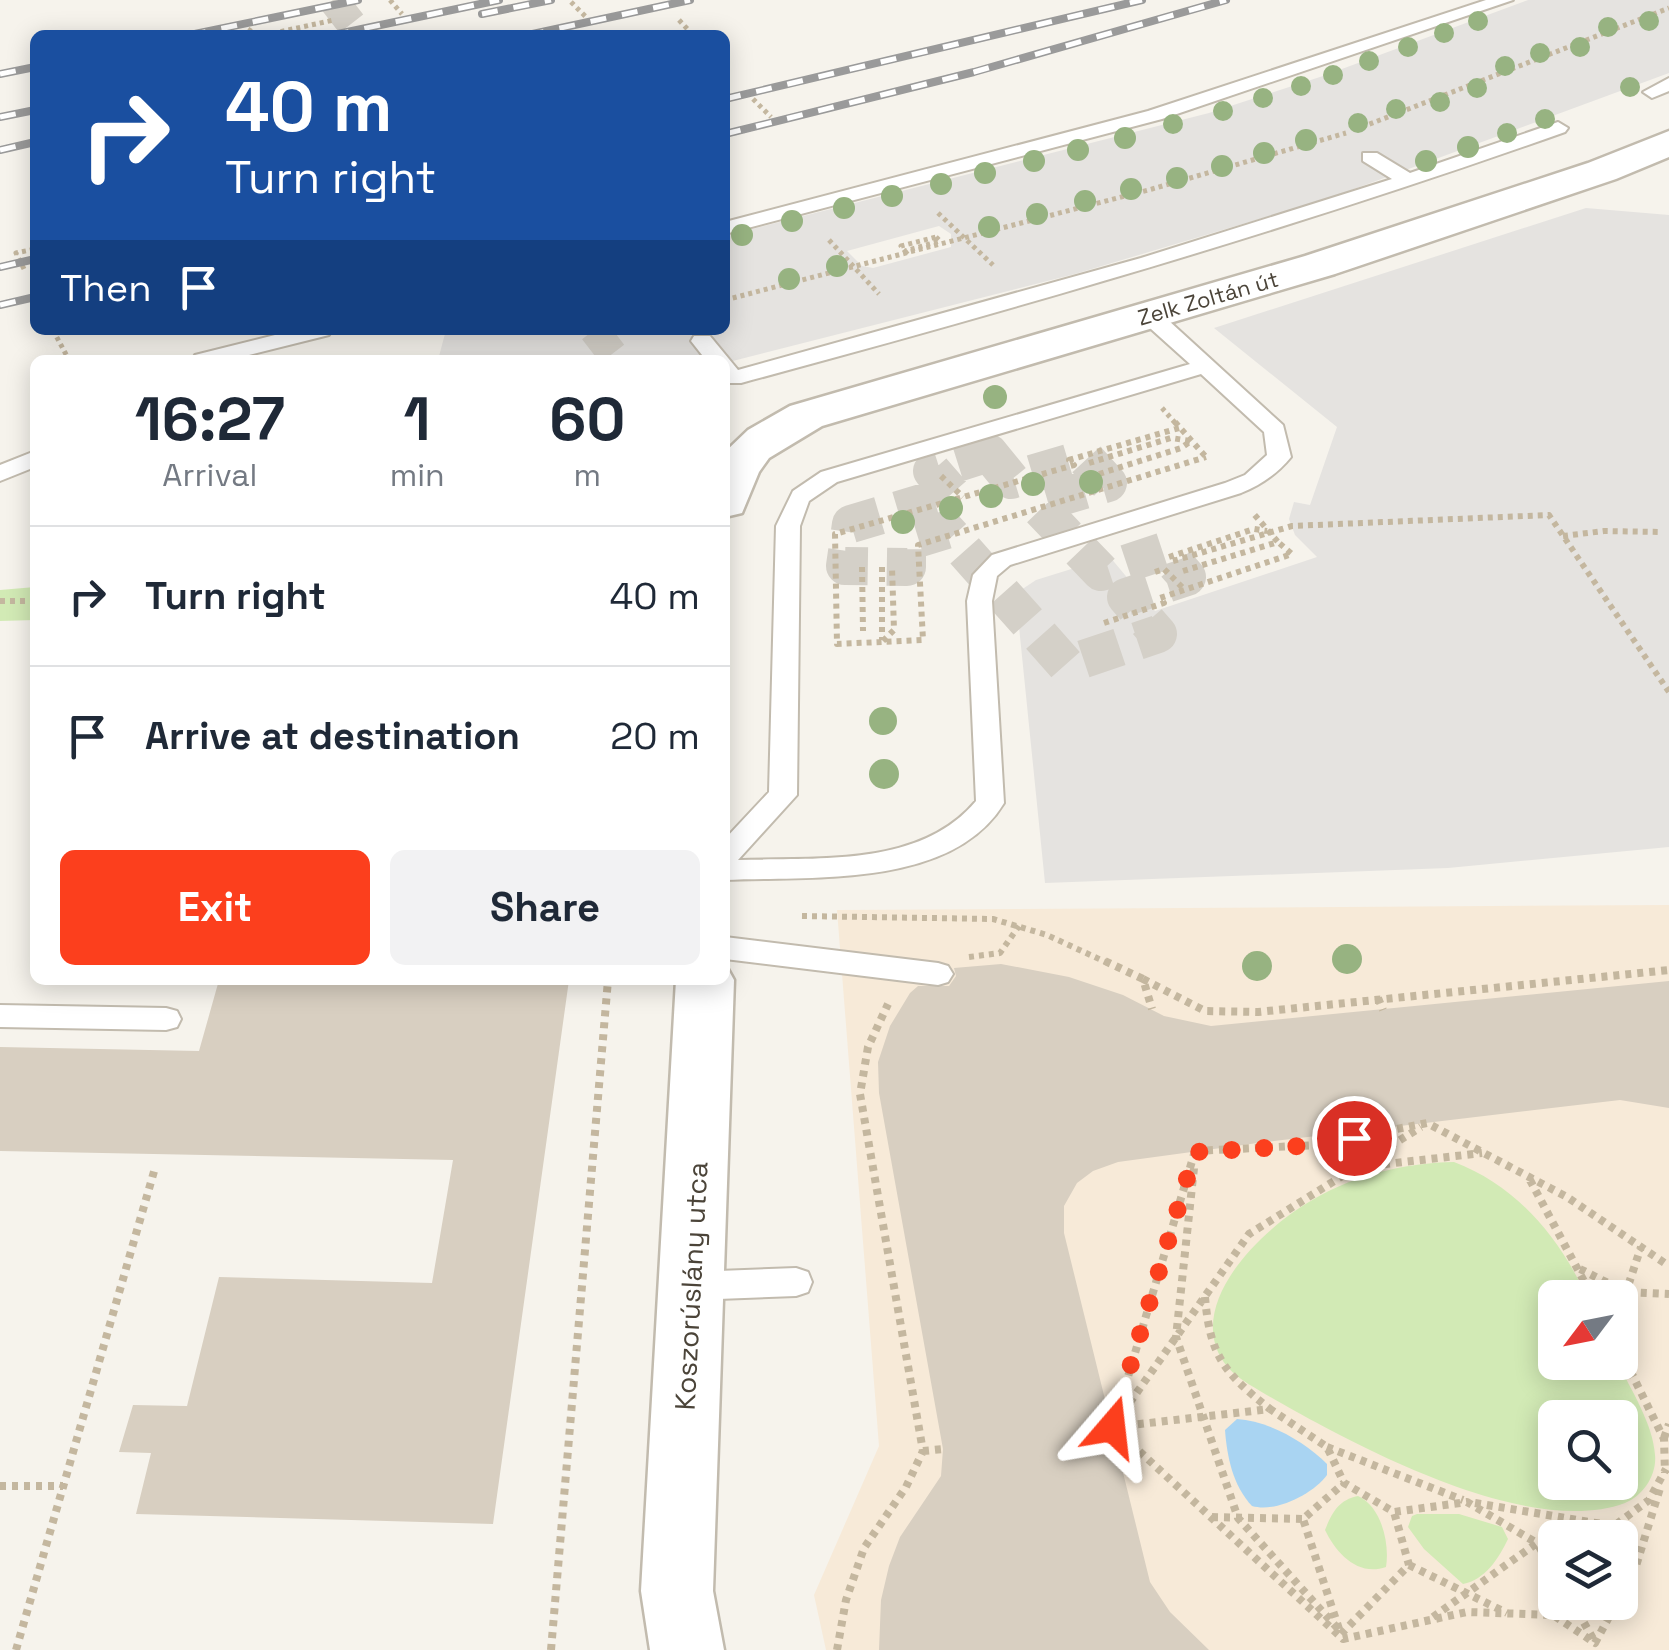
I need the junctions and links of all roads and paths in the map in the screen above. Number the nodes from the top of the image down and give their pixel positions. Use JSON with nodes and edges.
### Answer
{"nodes":[{"id":1,"x":390,"y":0,"type":"edge"},
{"id":2,"x":1504,"y":0,"type":"edge"},
{"id":3,"x":571,"y":2,"type":"edge"},
{"id":4,"x":1669,"y":8,"type":"edge"},
{"id":5,"x":402,"y":14,"type":"dead end"},
{"id":6,"x":586,"y":16,"type":"dead end"},
{"id":7,"x":334,"y":20,"type":"dead end"},
{"id":8,"x":679,"y":20,"type":"dead end"},
{"id":9,"x":289,"y":30,"type":"edge"},
{"id":10,"x":688,"y":30,"type":"edge"},
{"id":11,"x":754,"y":99,"type":"dead end"},
{"id":12,"x":771,"y":117,"type":"dead end"},
{"id":13,"x":1558,"y":128,"type":"dead end"},
{"id":14,"x":1669,"y":143,"type":"edge"},
{"id":15,"x":1370,"y":157,"type":"dead end"},
{"id":16,"x":1410,"y":181,"type":"junction"},
{"id":17,"x":938,"y":212,"type":"dead end"},
{"id":18,"x":730,"y":227,"type":"edge"},
{"id":19,"x":830,"y":240,"type":"dead end"},
{"id":20,"x":966,"y":240,"type":"junction"},
{"id":21,"x":30,"y":250,"type":"edge"},
{"id":22,"x":904,"y":250,"type":"junction"},
{"id":23,"x":992,"y":265,"type":"dead end"},
{"id":24,"x":854,"y":267,"type":"junction"},
{"id":25,"x":24,"y":269,"type":"dead end"},
{"id":26,"x":880,"y":294,"type":"dead end"},
{"id":27,"x":730,"y":299,"type":"edge"},
{"id":28,"x":1149,"y":315,"type":"junction"},
{"id":29,"x":301,"y":335,"type":"edge"},
{"id":30,"x":702,"y":341,"type":"dead end"},
{"id":31,"x":223,"y":355,"type":"edge"},
{"id":32,"x":714,"y":355,"type":"edge"},
{"id":33,"x":1206,"y":366,"type":"junction"},
{"id":34,"x":730,"y":374,"type":"edge"},
{"id":35,"x":1161,"y":407,"type":"dead end"},
{"id":36,"x":1179,"y":428,"type":"junction"},
{"id":37,"x":1191,"y":441,"type":"junction"},
{"id":38,"x":1181,"y":448,"type":"joint"},
{"id":39,"x":1206,"y":457,"type":"junction"},
{"id":40,"x":30,"y":461,"type":"edge"},
{"id":41,"x":1089,"y":462,"type":"dead end"},
{"id":42,"x":1216,"y":468,"type":"dead end"},
{"id":43,"x":1099,"y":474,"type":"dead end"},
{"id":44,"x":30,"y":475,"type":"edge"},
{"id":45,"x":0,"y":476,"type":"edge"},
{"id":46,"x":933,"y":479,"type":"dead end"},
{"id":47,"x":730,"y":480,"type":"edge"},
{"id":48,"x":963,"y":498,"type":"junction"},
{"id":49,"x":1252,"y":512,"type":"dead end"},
{"id":50,"x":1268,"y":531,"type":"junction"},
{"id":51,"x":1660,"y":532,"type":"dead end"},
{"id":52,"x":1564,"y":536,"type":"junction"},
{"id":53,"x":1278,"y":542,"type":"junction"},
{"id":54,"x":1171,"y":559,"type":"dead end"},
{"id":55,"x":862,"y":566,"type":"dead end"},
{"id":56,"x":892,"y":566,"type":"dead end"},
{"id":57,"x":882,"y":567,"type":"dead end"},
{"id":58,"x":1155,"y":572,"type":"dead end"},
{"id":59,"x":1183,"y":572,"type":"dead end"},
{"id":60,"x":1185,"y":590,"type":"junction"},
{"id":61,"x":0,"y":601,"type":"edge"},
{"id":62,"x":30,"y":601,"type":"edge"},
{"id":63,"x":1104,"y":623,"type":"dead end"},
{"id":64,"x":863,"y":630,"type":"dead end"},
{"id":65,"x":882,"y":642,"type":"junction"},
{"id":66,"x":1666,"y":683,"type":"edge"},
{"id":67,"x":1669,"y":692,"type":"edge"},
{"id":68,"x":730,"y":851,"type":"edge"},
{"id":69,"x":730,"y":870,"type":"edge"},
{"id":70,"x":802,"y":916,"type":"dead end"},
{"id":71,"x":1020,"y":926,"type":"junction"},
{"id":72,"x":730,"y":948,"type":"edge"},
{"id":73,"x":950,"y":966,"type":"joint"},
{"id":74,"x":1669,"y":970,"type":"edge"},
{"id":75,"x":1142,"y":979,"type":"junction"},
{"id":76,"x":608,"y":985,"type":"edge"},
{"id":77,"x":705,"y":985,"type":"edge"},
{"id":78,"x":894,"y":995,"type":"dead end"},
{"id":79,"x":1378,"y":998,"type":"junction"},
{"id":80,"x":1152,"y":1010,"type":"dead end"},
{"id":81,"x":1383,"y":1010,"type":"dead end"},
{"id":82,"x":0,"y":1016,"type":"edge"},
{"id":83,"x":166,"y":1019,"type":"dead end"},
{"id":84,"x":1427,"y":1123,"type":"junction"},
{"id":85,"x":1195,"y":1152,"type":"junction"},
{"id":86,"x":1483,"y":1152,"type":"junction"},
{"id":87,"x":155,"y":1168,"type":"dead end"},
{"id":88,"x":1355,"y":1168,"type":"junction"},
{"id":89,"x":1529,"y":1177,"type":"junction"},
{"id":90,"x":1640,"y":1247,"type":"junction"},
{"id":91,"x":1669,"y":1266,"type":"edge"},
{"id":92,"x":1577,"y":1267,"type":"junction"},
{"id":93,"x":1584,"y":1280,"type":"edge"},
{"id":94,"x":1598,"y":1280,"type":"edge"},
{"id":95,"x":1629,"y":1280,"type":"edge"},
{"id":96,"x":796,"y":1282,"type":"dead end"},
{"id":97,"x":692,"y":1286,"type":"junction"},
{"id":98,"x":1669,"y":1294,"type":"edge"},
{"id":99,"x":1638,"y":1295,"type":"edge"},
{"id":100,"x":1205,"y":1296,"type":"junction"},
{"id":101,"x":1176,"y":1338,"type":"junction"},
{"id":102,"x":1635,"y":1380,"type":"edge"},
{"id":103,"x":1270,"y":1409,"type":"junction"},
{"id":104,"x":1203,"y":1417,"type":"junction"},
{"id":105,"x":1669,"y":1424,"type":"edge"},
{"id":106,"x":1112,"y":1427,"type":"junction"},
{"id":107,"x":1664,"y":1439,"type":"junction"},
{"id":108,"x":1327,"y":1447,"type":"junction"},
{"id":109,"x":943,"y":1449,"type":"dead end"},
{"id":110,"x":923,"y":1451,"type":"junction"},
{"id":111,"x":1666,"y":1470,"type":"junction"},
{"id":112,"x":1344,"y":1483,"type":"junction"},
{"id":113,"x":0,"y":1486,"type":"edge"},
{"id":114,"x":63,"y":1486,"type":"junction"},
{"id":115,"x":1467,"y":1502,"type":"junction"},
{"id":116,"x":1394,"y":1512,"type":"junction"},
{"id":117,"x":1211,"y":1518,"type":"junction"},
{"id":118,"x":1238,"y":1518,"type":"junction"},
{"id":119,"x":1304,"y":1520,"type":"junction"},
{"id":120,"x":1577,"y":1520,"type":"edge"},
{"id":121,"x":1622,"y":1520,"type":"edge"},
{"id":122,"x":1538,"y":1543,"type":"joint"},
{"id":123,"x":1638,"y":1560,"type":"edge"},
{"id":124,"x":1409,"y":1565,"type":"junction"},
{"id":125,"x":1467,"y":1593,"type":"junction"},
{"id":126,"x":1508,"y":1614,"type":"junction"},
{"id":127,"x":1582,"y":1620,"type":"edge"},
{"id":128,"x":1607,"y":1620,"type":"edge"},
{"id":129,"x":1428,"y":1621,"type":"junction"},
{"id":130,"x":674,"y":1630,"type":"edge"},
{"id":131,"x":1342,"y":1635,"type":"junction"},
{"id":132,"x":1595,"y":1643,"type":"junction"},
{"id":133,"x":16,"y":1650,"type":"edge"},
{"id":134,"x":551,"y":1650,"type":"edge"},
{"id":135,"x":837,"y":1650,"type":"edge"}],
"edges":[{"from":1,"to":5,"type":"path"},
{"from":2,"to":18,"type":"lane"},
{"from":3,"to":6,"type":"path"},
{"from":4,"to":20,"type":"path"},
{"from":7,"to":9,"type":"path"},
{"from":8,"to":10,"type":"path"},
{"from":11,"to":12,"type":"path"},
{"from":13,"to":16,"type":"lane"},
{"from":14,"to":28,"type":"street","name":"Zelk Zoltán út"},
{"from":15,"to":16,"type":"lane"},
{"from":16,"to":34,"type":"lane"},
{"from":17,"to":20,"type":"path"},
{"from":19,"to":24,"type":"path"},
{"from":20,"to":22,"type":"path"},
{"from":20,"to":23,"type":"path"},
{"from":21,"to":25,"type":"path"},
{"from":22,"to":22,"type":"path"},
{"from":22,"to":24,"type":"path"},
{"from":24,"to":26,"type":"path"},
{"from":24,"to":27,"type":"path"},
{"from":28,"to":33,"type":"lane"},
{"from":28,"to":47,"type":"street","name":"Zelk Zoltán út"},
{"from":29,"to":31,"type":"lane"},
{"from":30,"to":32,"type":"lane"},
{"from":33,"to":68,"type":"lane"},
{"from":33,"to":69,"type":"lane"},
{"from":35,"to":36,"type":"path"},
{"from":36,"to":37,"type":"path"},
{"from":36,"to":48,"type":"path"},
{"from":37,"to":38,"type":"path"},
{"from":37,"to":39,"type":"path"},
{"from":37,"to":41,"type":"path"},
{"from":38,"to":43,"type":"path"},
{"from":39,"to":42,"type":"path"},
{"from":39,"to":65,"type":"path"},
{"from":40,"to":45,"type":"lane"},
{"from":44,"to":45,"type":"lane"},
{"from":46,"to":48,"type":"path"},
{"from":48,"to":65,"type":"path"},
{"from":49,"to":50,"type":"path"},
{"from":50,"to":52,"type":"path"},
{"from":50,"to":53,"type":"path"},
{"from":50,"to":54,"type":"path"},
{"from":51,"to":52,"type":"path"},
{"from":52,"to":66,"type":"path"},
{"from":53,"to":59,"type":"path"},
{"from":53,"to":60,"type":"path"},
{"from":55,"to":64,"type":"path"},
{"from":56,"to":65,"type":"path"},
{"from":57,"to":65,"type":"path"},
{"from":58,"to":60,"type":"path"},
{"from":60,"to":63,"type":"path"},
{"from":61,"to":62,"type":"path"},
{"from":66,"to":67,"type":"path"},
{"from":70,"to":71,"type":"path"},
{"from":71,"to":73,"type":"path"},
{"from":71,"to":75,"type":"path"},
{"from":72,"to":73,"type":"lane"},
{"from":74,"to":79,"type":"path"},
{"from":75,"to":79,"type":"path"},
{"from":75,"to":80,"type":"path"},
{"from":76,"to":134,"type":"path"},
{"from":77,"to":97,"type":"street","name":"Koszorúslány utca"},
{"from":78,"to":110,"type":"path"},
{"from":79,"to":81,"type":"path"},
{"from":82,"to":83,"type":"lane"},
{"from":84,"to":85,"type":"path"},
{"from":84,"to":86,"type":"path"},
{"from":84,"to":88,"type":"path"},
{"from":85,"to":101,"type":"path"},
{"from":85,"to":106,"type":"path"},
{"from":86,"to":88,"type":"path"},
{"from":86,"to":89,"type":"path"},
{"from":87,"to":114,"type":"path"},
{"from":88,"to":100,"type":"path"},
{"from":89,"to":90,"type":"path"},
{"from":89,"to":92,"type":"path"},
{"from":90,"to":91,"type":"path"},
{"from":90,"to":95,"type":"path"},
{"from":92,"to":93,"type":"path"},
{"from":92,"to":94,"type":"path"},
{"from":96,"to":97,"type":"lane"},
{"from":97,"to":130,"type":"street","name":"Koszorúslány utca"},
{"from":98,"to":99,"type":"path"},
{"from":100,"to":101,"type":"path"},
{"from":100,"to":103,"type":"path"},
{"from":101,"to":104,"type":"path"},
{"from":101,"to":106,"type":"path"},
{"from":102,"to":107,"type":"path"},
{"from":103,"to":104,"type":"path"},
{"from":103,"to":108,"type":"path"},
{"from":104,"to":106,"type":"path"},
{"from":104,"to":118,"type":"path"},
{"from":105,"to":107,"type":"path"},
{"from":106,"to":117,"type":"path"},
{"from":107,"to":111,"type":"path"},
{"from":108,"to":112,"type":"path"},
{"from":108,"to":115,"type":"path"},
{"from":109,"to":110,"type":"path"},
{"from":110,"to":135,"type":"path"},
{"from":111,"to":121,"type":"path"},
{"from":111,"to":123,"type":"path"},
{"from":112,"to":116,"type":"path"},
{"from":112,"to":119,"type":"path"},
{"from":113,"to":114,"type":"path"},
{"from":114,"to":133,"type":"path"},
{"from":115,"to":116,"type":"path"},
{"from":115,"to":120,"type":"path"},
{"from":115,"to":122,"type":"path"},
{"from":116,"to":124,"type":"path"},
{"from":117,"to":118,"type":"path"},
{"from":117,"to":131,"type":"path"},
{"from":118,"to":119,"type":"path"},
{"from":118,"to":131,"type":"path"},
{"from":119,"to":131,"type":"path"},
{"from":122,"to":125,"type":"path"},
{"from":124,"to":125,"type":"path"},
{"from":124,"to":131,"type":"path"},
{"from":125,"to":126,"type":"path"},
{"from":125,"to":129,"type":"path"},
{"from":126,"to":129,"type":"path"},
{"from":126,"to":132,"type":"path"},
{"from":127,"to":132,"type":"path"},
{"from":128,"to":132,"type":"path"},
{"from":129,"to":131,"type":"path"}]}
